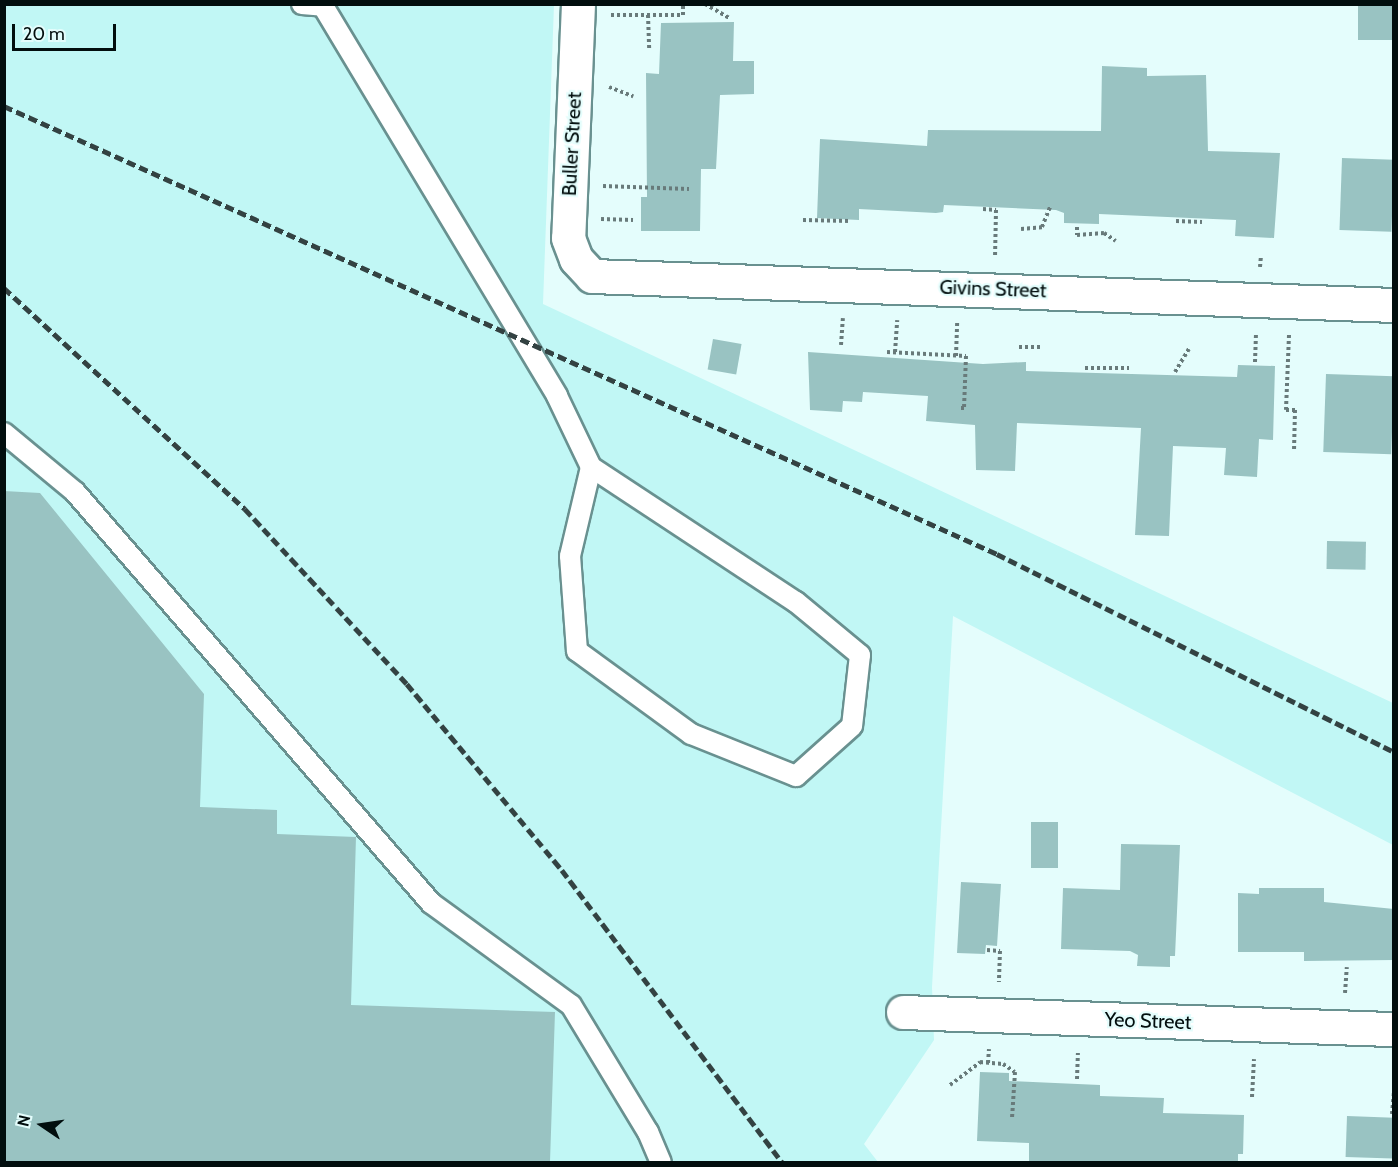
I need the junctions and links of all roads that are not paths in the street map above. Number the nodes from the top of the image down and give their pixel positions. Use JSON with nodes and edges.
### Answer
{"nodes":[{"id":1,"x":302,"y":4,"type":"edge"},
{"id":2,"x":323,"y":5,"type":"edge"},
{"id":3,"x":589,"y":10,"type":"edge"},
{"id":4,"x":592,"y":276,"type":"joint"},
{"id":5,"x":1394,"y":305,"type":"edge"},
{"id":6,"x":4,"y":433,"type":"edge"},
{"id":7,"x":591,"y":466,"type":"junction"},
{"id":8,"x":903,"y":1012,"type":"dead end"},
{"id":9,"x":1394,"y":1029,"type":"edge"},
{"id":10,"x":662,"y":1162,"type":"edge"}],
"edges":[{"from":1,"to":2,"type":"lane"},
{"from":2,"to":7,"type":"lane"},
{"from":3,"to":4,"type":"street","name":"Buller Street"},
{"from":4,"to":5,"type":"street","name":"Givins Street"},
{"from":6,"to":10,"type":"lane"},
{"from":7,"to":7,"type":"lane"},
{"from":8,"to":9,"type":"street","name":"Yeo Street"}]}
